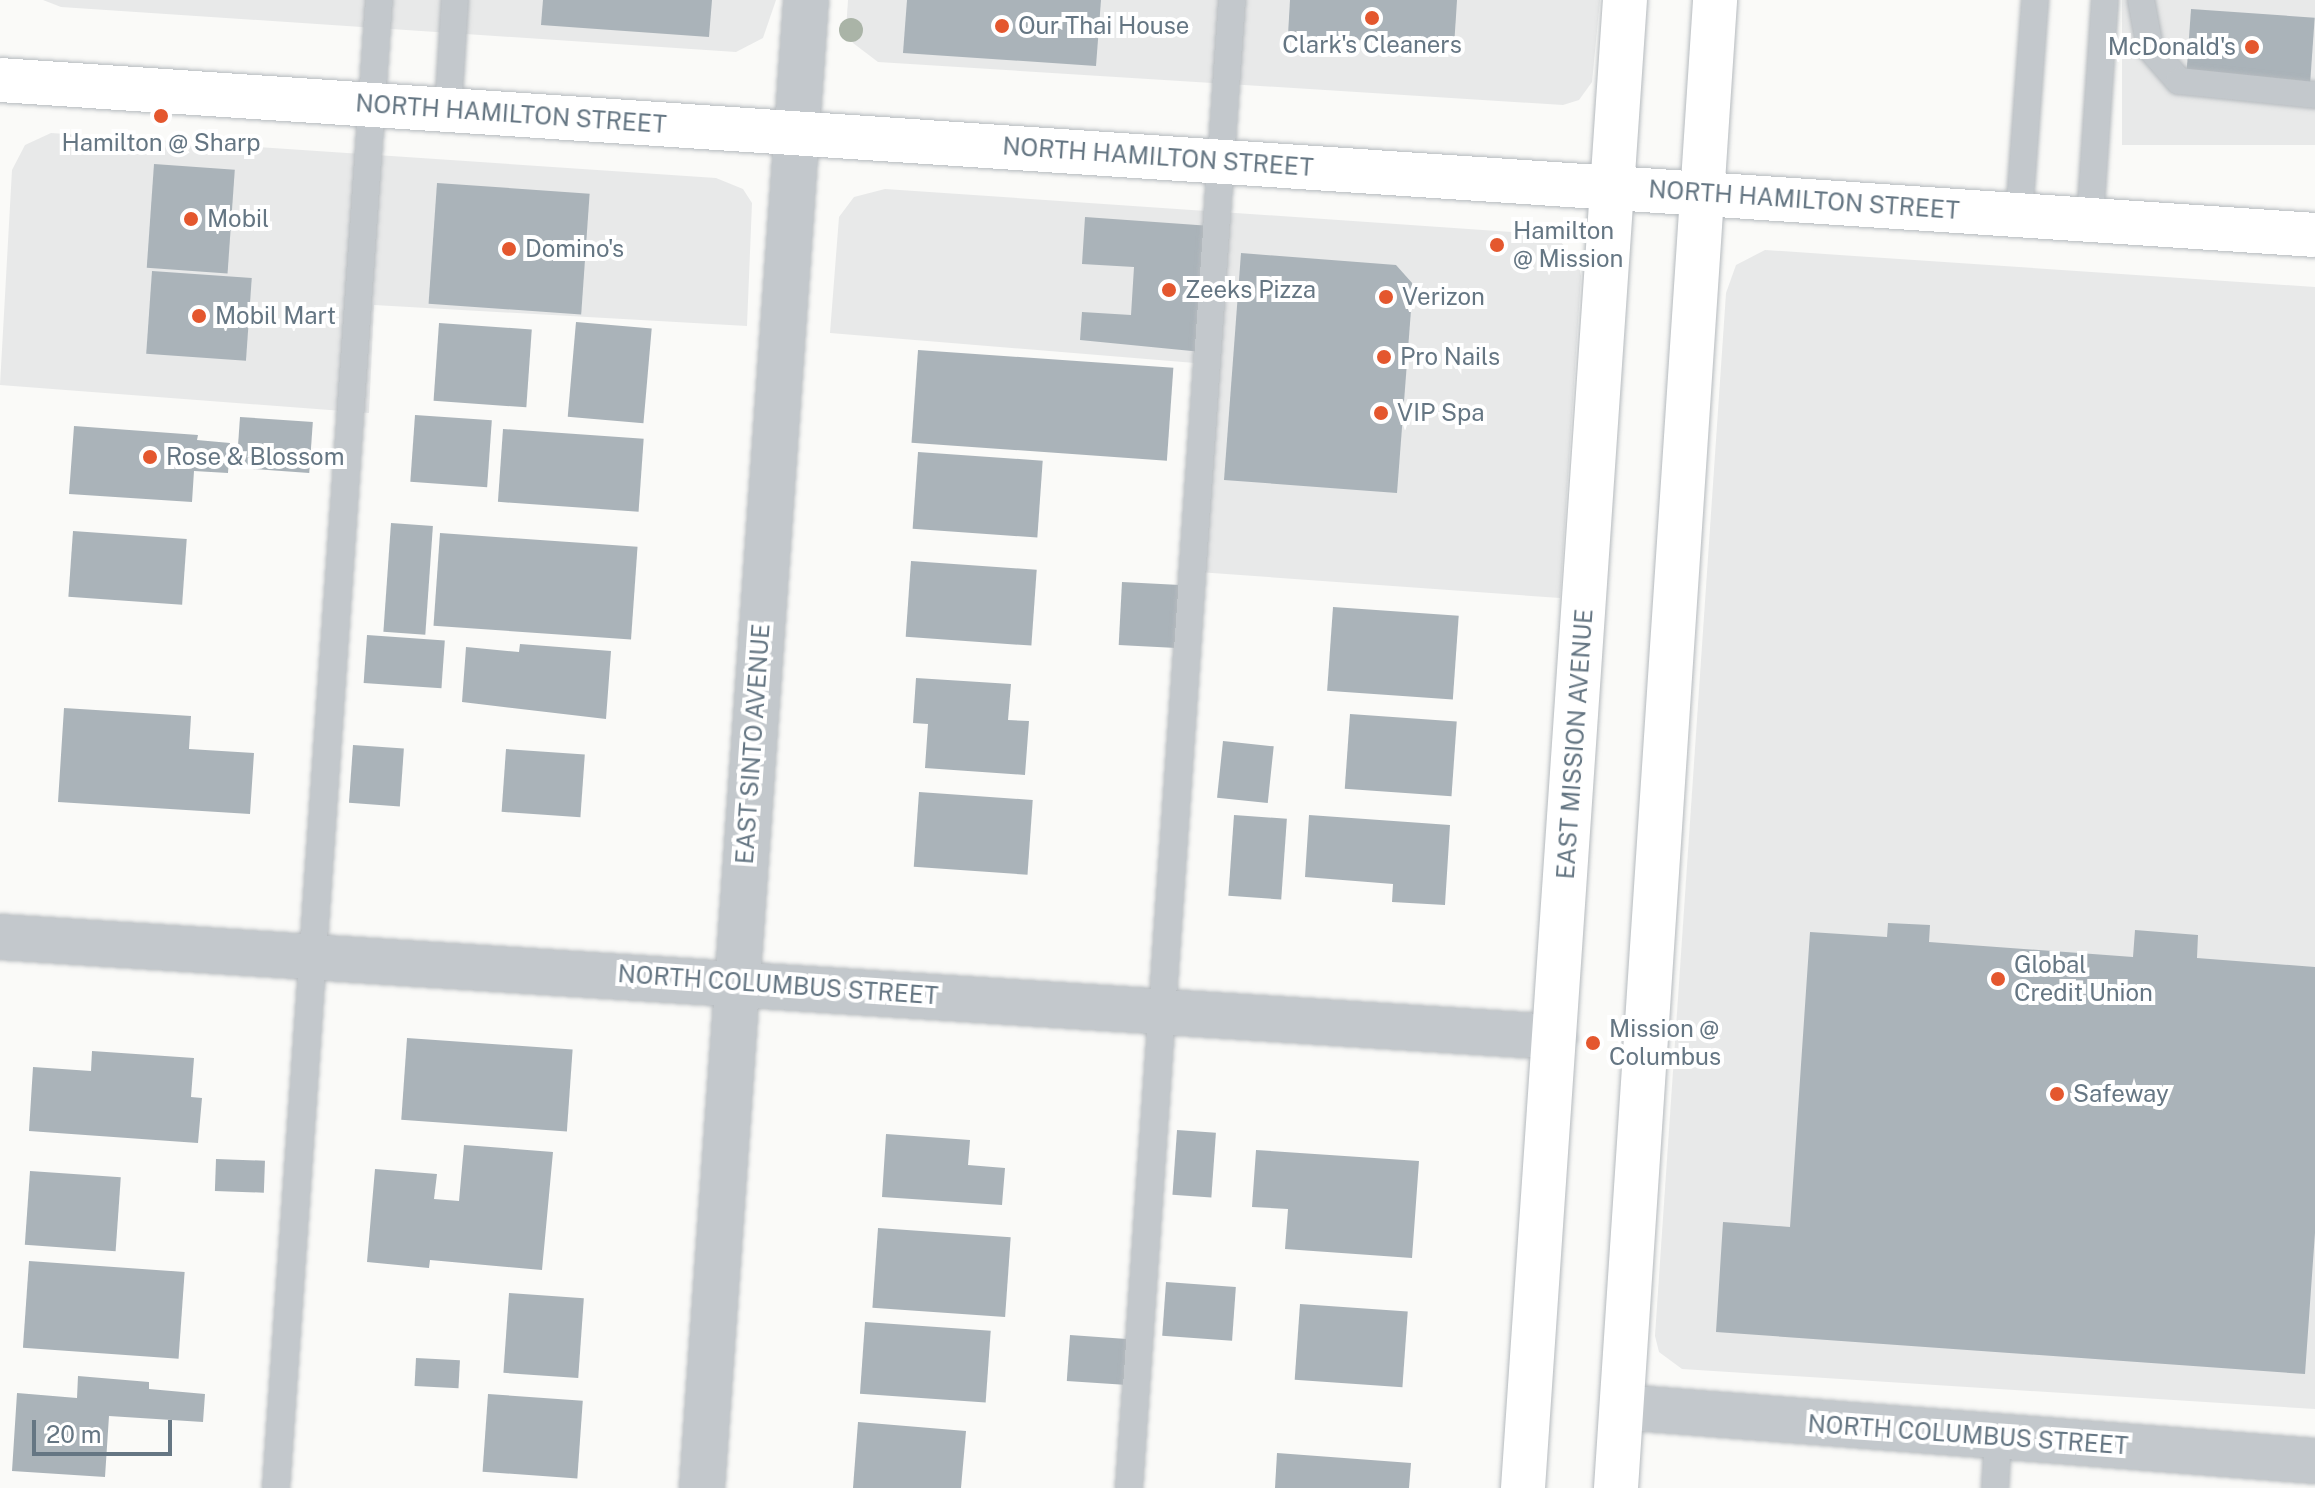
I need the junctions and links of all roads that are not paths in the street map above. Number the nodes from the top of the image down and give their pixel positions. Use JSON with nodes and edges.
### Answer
{"nodes":[{"id":1,"x":379,"y":0,"type":"edge"},
{"id":2,"x":455,"y":0,"type":"edge"},
{"id":3,"x":806,"y":0,"type":"edge"},
{"id":4,"x":1232,"y":0,"type":"edge"},
{"id":5,"x":1625,"y":0,"type":"edge"},
{"id":6,"x":1715,"y":0,"type":"edge"},
{"id":7,"x":2035,"y":0,"type":"edge"},
{"id":8,"x":2105,"y":0,"type":"edge"},
{"id":9,"x":2142,"y":2,"type":"edge"},
{"id":10,"x":0,"y":80,"type":"edge"},
{"id":11,"x":2315,"y":95,"type":"edge"},
{"id":12,"x":372,"y":105,"type":"junction"},
{"id":13,"x":448,"y":110,"type":"junction"},
{"id":14,"x":797,"y":133,"type":"junction"},
{"id":15,"x":1219,"y":161,"type":"junction"},
{"id":16,"x":1612,"y":187,"type":"junction"},
{"id":17,"x":1702,"y":193,"type":"junction"},
{"id":18,"x":2019,"y":214,"type":"junction"},
{"id":19,"x":2090,"y":219,"type":"junction"},
{"id":20,"x":2315,"y":235,"type":"edge"},
{"id":21,"x":0,"y":937,"type":"edge"},
{"id":22,"x":312,"y":956,"type":"junction"},
{"id":23,"x":736,"y":982,"type":"junction"},
{"id":24,"x":1164,"y":1012,"type":"junction"},
{"id":25,"x":1555,"y":1037,"type":"junction"},
{"id":26,"x":1622,"y":1407,"type":"junction"},
{"id":27,"x":1998,"y":1438,"type":"junction"},
{"id":28,"x":2315,"y":1461,"type":"edge"},
{"id":29,"x":276,"y":1488,"type":"edge"},
{"id":30,"x":702,"y":1488,"type":"edge"},
{"id":31,"x":1129,"y":1488,"type":"edge"},
{"id":32,"x":1523,"y":1488,"type":"edge"},
{"id":33,"x":1616,"y":1488,"type":"edge"},
{"id":34,"x":1995,"y":1488,"type":"edge"}],
"edges":[{"from":1,"to":12,"type":"lane"},
{"from":2,"to":13,"type":"lane"},
{"from":3,"to":14,"type":"street","name":"EAST SINTO AVENUE"},
{"from":4,"to":15,"type":"lane"},
{"from":5,"to":16,"type":"main road","name":"EAST MISSION AVENUE"},
{"from":6,"to":17,"type":"main road"},
{"from":7,"to":18,"type":"lane"},
{"from":8,"to":19,"type":"lane"},
{"from":9,"to":11,"type":"lane"},
{"from":10,"to":12,"type":"main road","name":"NORTH HAMILTON STREET"},
{"from":12,"to":13,"type":"main road","name":"NORTH HAMILTON STREET"},
{"from":12,"to":22,"type":"lane"},
{"from":13,"to":14,"type":"main road","name":"NORTH HAMILTON STREET"},
{"from":14,"to":15,"type":"main road","name":"NORTH HAMILTON STREET"},
{"from":14,"to":23,"type":"street","name":"EAST SINTO AVENUE"},
{"from":15,"to":16,"type":"main road","name":"NORTH HAMILTON STREET"},
{"from":15,"to":24,"type":"lane"},
{"from":16,"to":17,"type":"main road","name":"NORTH HAMILTON STREET"},
{"from":16,"to":25,"type":"main road","name":"EAST MISSION AVENUE"},
{"from":17,"to":18,"type":"main road","name":"NORTH HAMILTON STREET"},
{"from":17,"to":26,"type":"main road"},
{"from":18,"to":19,"type":"main road","name":"NORTH HAMILTON STREET"},
{"from":19,"to":20,"type":"main road","name":"NORTH HAMILTON STREET"},
{"from":21,"to":22,"type":"street","name":"NORTH COLUMBUS STREET"},
{"from":22,"to":23,"type":"street","name":"NORTH COLUMBUS STREET"},
{"from":22,"to":29,"type":"lane"},
{"from":23,"to":24,"type":"street","name":"NORTH COLUMBUS STREET"},
{"from":23,"to":30,"type":"street","name":"EAST SINTO AVENUE"},
{"from":24,"to":25,"type":"street","name":"NORTH COLUMBUS STREET"},
{"from":24,"to":31,"type":"lane"},
{"from":25,"to":32,"type":"main road","name":"EAST MISSION AVENUE"},
{"from":26,"to":27,"type":"street","name":"NORTH COLUMBUS STREET"},
{"from":26,"to":33,"type":"main road"},
{"from":27,"to":28,"type":"street","name":"NORTH COLUMBUS STREET"},
{"from":27,"to":34,"type":"lane"}]}
